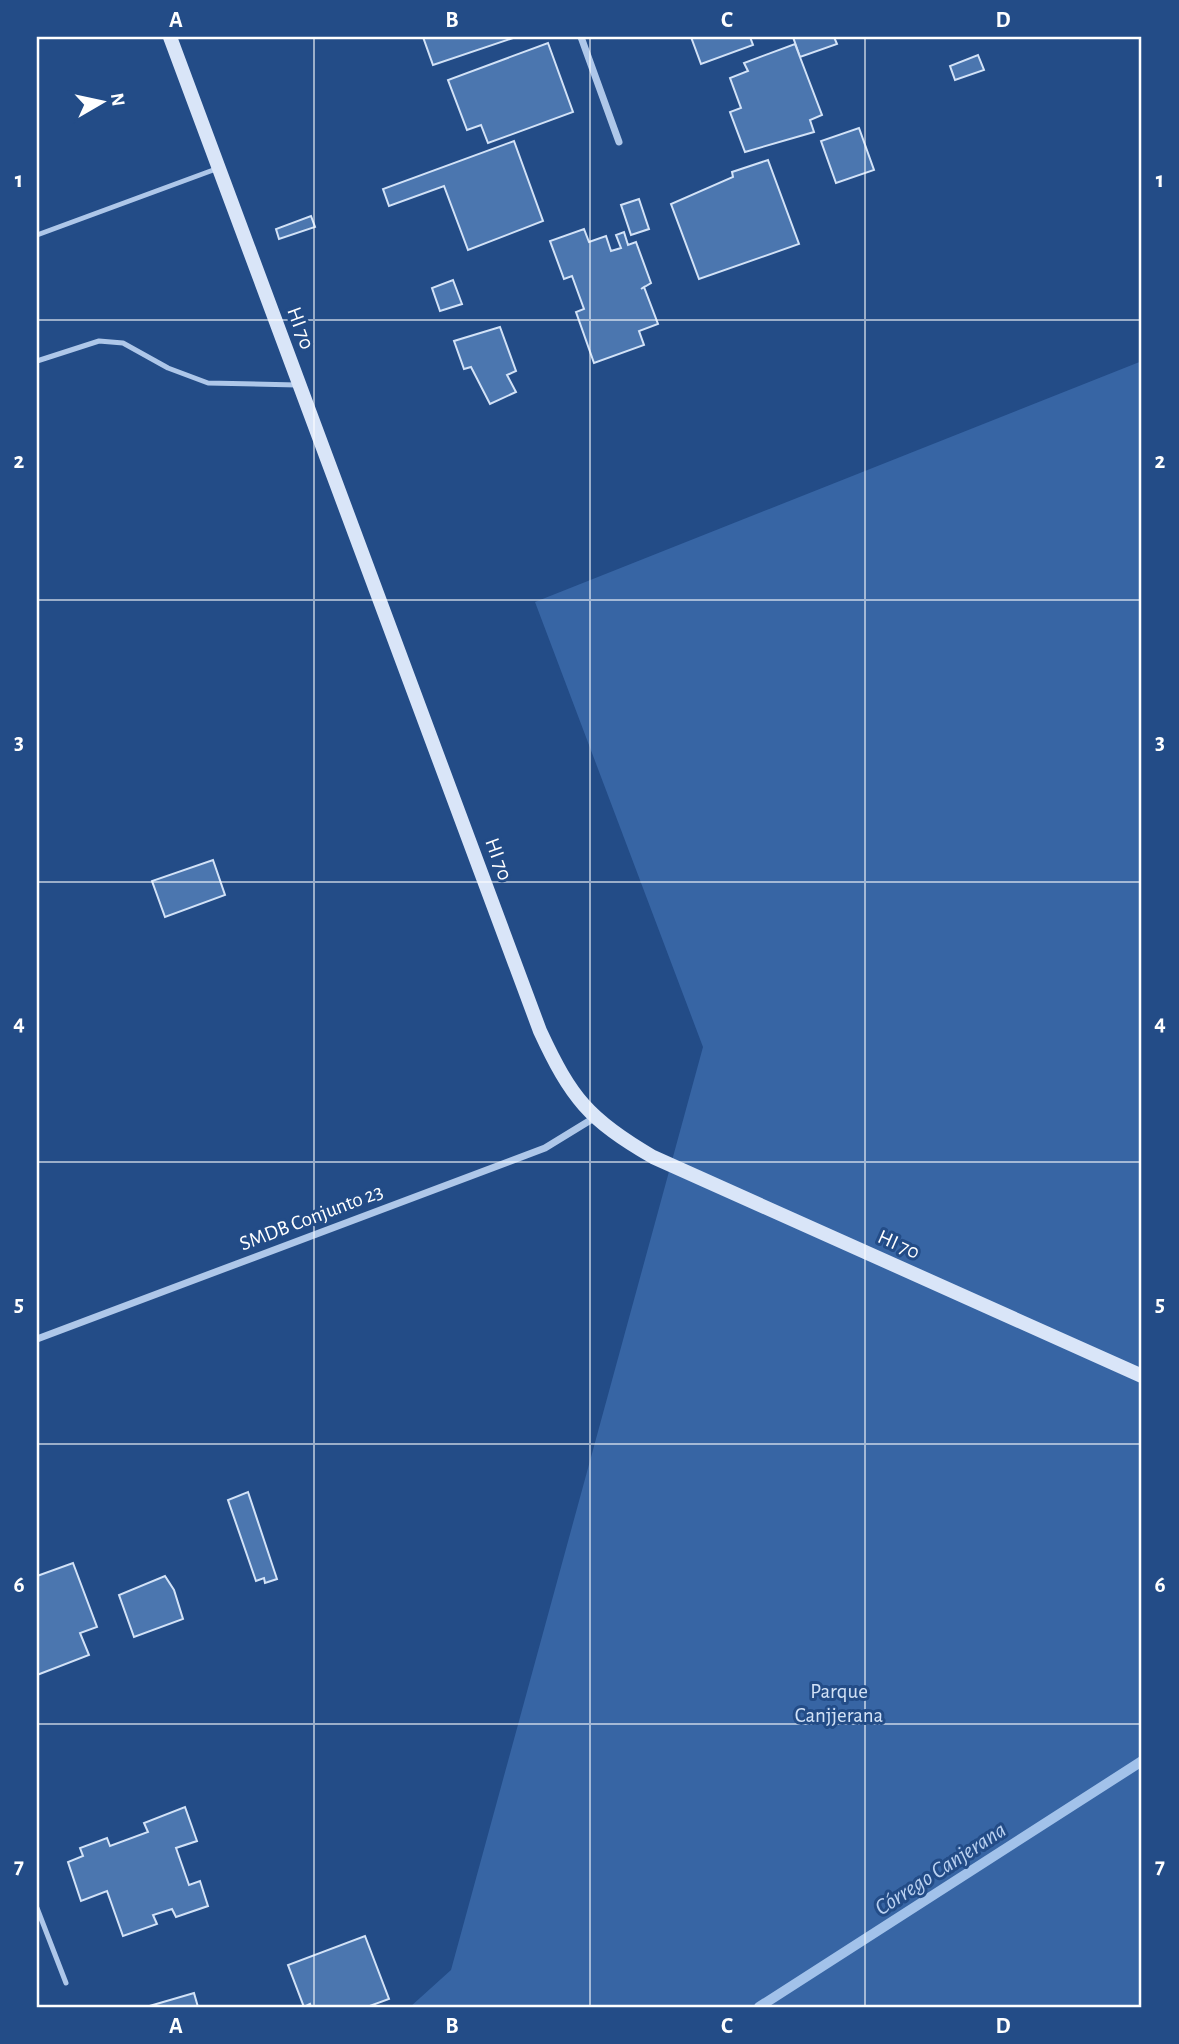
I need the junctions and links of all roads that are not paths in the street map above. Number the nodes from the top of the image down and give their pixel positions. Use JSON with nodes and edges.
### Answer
{"nodes":[{"id":1,"x":170,"y":37,"type":"edge"},
{"id":2,"x":581,"y":37,"type":"edge"},
{"id":3,"x":619,"y":142,"type":"dead end"},
{"id":4,"x":219,"y":168,"type":"junction"},
{"id":5,"x":37,"y":235,"type":"edge"},
{"id":6,"x":37,"y":361,"type":"edge"},
{"id":7,"x":300,"y":385,"type":"junction"},
{"id":8,"x":594,"y":1118,"type":"junction"},
{"id":9,"x":37,"y":1339,"type":"edge"},
{"id":10,"x":1142,"y":1376,"type":"edge"},
{"id":11,"x":37,"y":1908,"type":"edge"},
{"id":12,"x":66,"y":1983,"type":"dead end"}],
"edges":[{"from":1,"to":4,"type":"street","name":"HI 70"},
{"from":2,"to":3,"type":"street"},
{"from":4,"to":5,"type":"lane"},
{"from":4,"to":7,"type":"street","name":"HI 70"},
{"from":6,"to":7,"type":"lane"},
{"from":7,"to":8,"type":"street","name":"HI 70"},
{"from":8,"to":9,"type":"street","name":"SMDB Conjunto 23"},
{"from":8,"to":10,"type":"street","name":"HI 70"},
{"from":11,"to":12,"type":"lane"}]}
